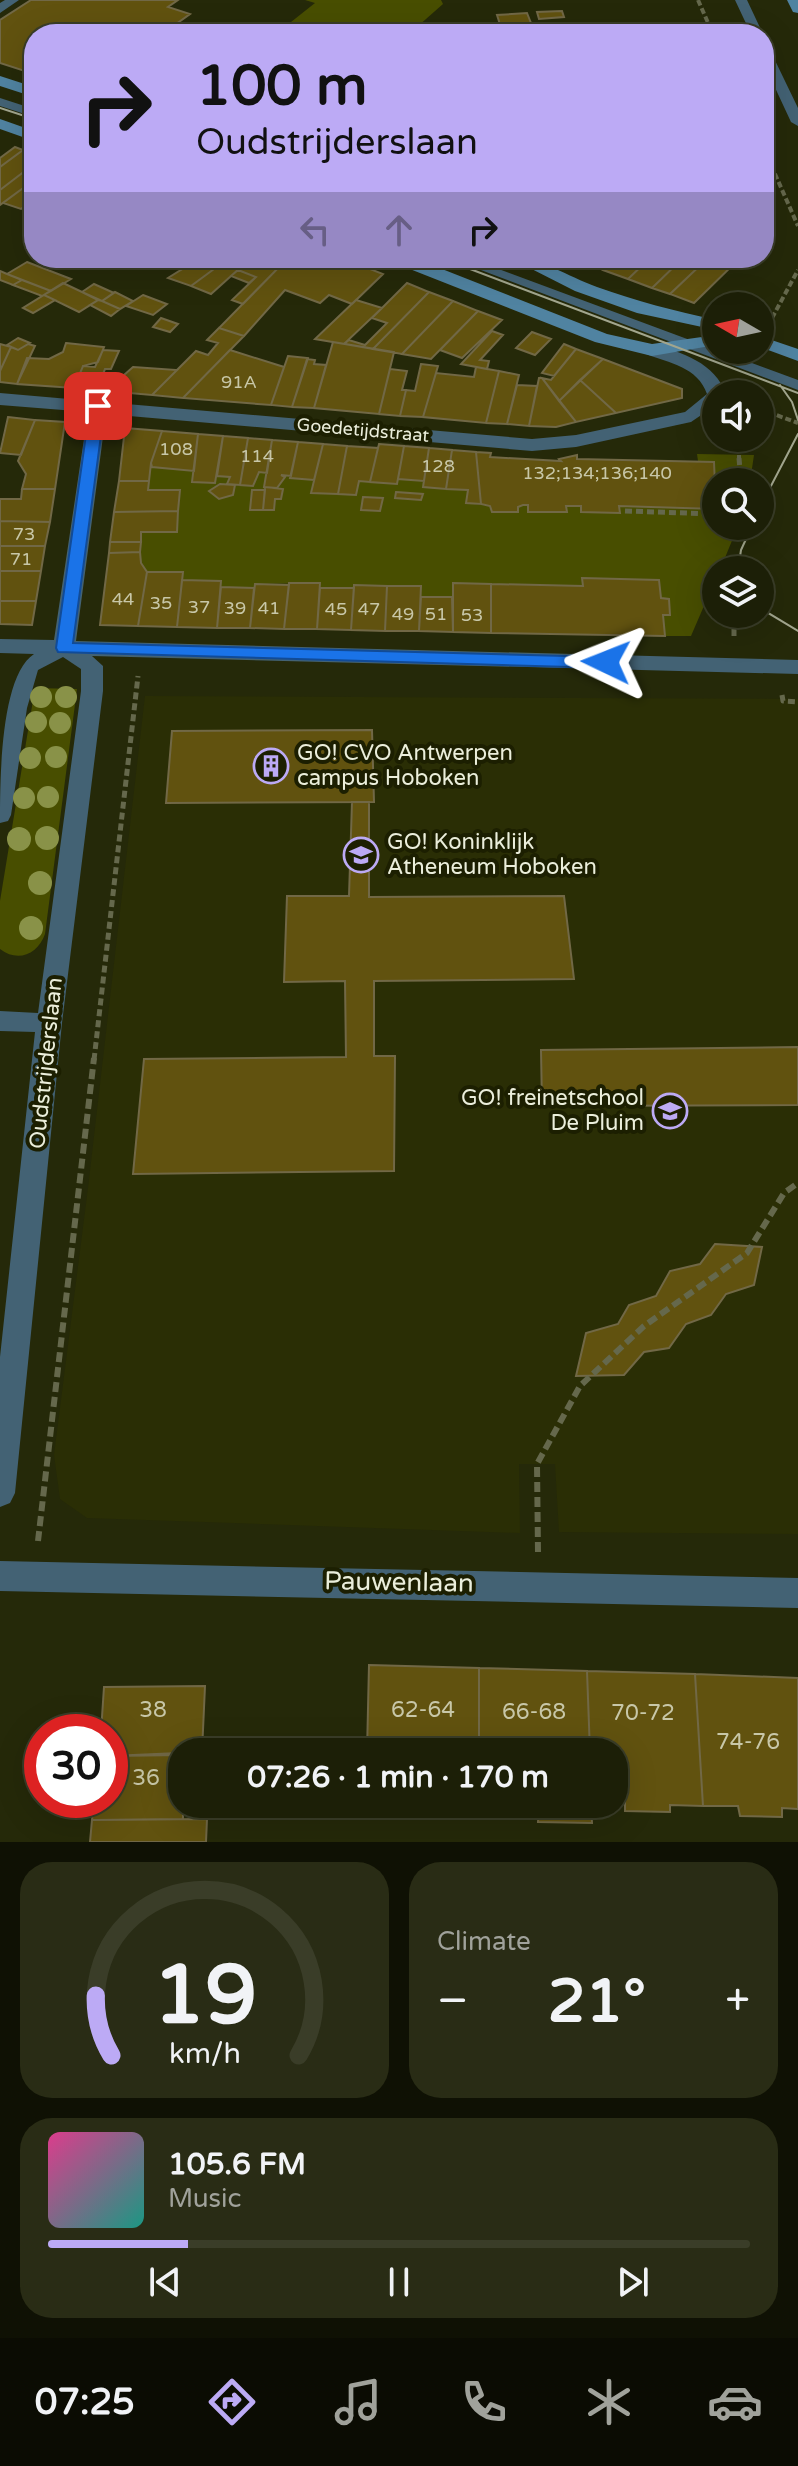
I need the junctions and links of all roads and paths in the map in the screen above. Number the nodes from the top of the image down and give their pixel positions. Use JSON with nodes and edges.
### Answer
{"nodes":[{"id":1,"x":13,"y":0,"type":"edge"},
{"id":2,"x":698,"y":0,"type":"edge"},
{"id":3,"x":741,"y":0,"type":"edge"},
{"id":4,"x":794,"y":0,"type":"edge"},
{"id":5,"x":0,"y":9,"type":"edge"},
{"id":6,"x":798,"y":9,"type":"edge"},
{"id":7,"x":709,"y":24,"type":"edge"},
{"id":8,"x":752,"y":24,"type":"edge"},
{"id":9,"x":774,"y":71,"type":"edge"},
{"id":10,"x":0,"y":81,"type":"edge"},
{"id":11,"x":24,"y":89,"type":"edge"},
{"id":12,"x":0,"y":102,"type":"edge"},
{"id":13,"x":24,"y":110,"type":"edge"},
{"id":14,"x":798,"y":122,"type":"edge"},
{"id":15,"x":0,"y":124,"type":"edge"},
{"id":16,"x":24,"y":132,"type":"edge"},
{"id":17,"x":774,"y":172,"type":"edge"},
{"id":18,"x":798,"y":226,"type":"edge"},
{"id":19,"x":423,"y":268,"type":"edge"},
{"id":20,"x":487,"y":268,"type":"edge"},
{"id":21,"x":540,"y":268,"type":"edge"},
{"id":22,"x":798,"y":270,"type":"edge"},
{"id":23,"x":774,"y":314,"type":"edge"},
{"id":24,"x":640,"y":317,"type":"junction"},
{"id":25,"x":702,"y":324,"type":"edge"},
{"id":26,"x":601,"y":338,"type":"junction"},
{"id":27,"x":774,"y":339,"type":"edge"},
{"id":28,"x":702,"y":343,"type":"edge"},
{"id":29,"x":689,"y":345,"type":"junction"},
{"id":30,"x":652,"y":350,"type":"junction"},
{"id":31,"x":798,"y":355,"type":"edge"},
{"id":32,"x":713,"y":380,"type":"edge"},
{"id":33,"x":798,"y":385,"type":"edge"},
{"id":34,"x":0,"y":399,"type":"edge"},
{"id":35,"x":98,"y":406,"type":"junction"},
{"id":36,"x":702,"y":407,"type":"edge"},
{"id":37,"x":774,"y":414,"type":"edge"},
{"id":38,"x":798,"y":423,"type":"edge"},
{"id":39,"x":739,"y":455,"type":"dead end"},
{"id":40,"x":740,"y":468,"type":"edge"},
{"id":41,"x":625,"y":511,"type":"dead end"},
{"id":42,"x":702,"y":514,"type":"edge"},
{"id":43,"x":0,"y":646,"type":"edge"},
{"id":44,"x":64,"y":648,"type":"junction"},
{"id":45,"x":798,"y":667,"type":"edge"},
{"id":46,"x":153,"y":675,"type":"dead end"},
{"id":47,"x":783,"y":701,"type":"dead end"},
{"id":48,"x":798,"y":702,"type":"edge"},
{"id":49,"x":0,"y":815,"type":"edge"},
{"id":50,"x":0,"y":1021,"type":"edge"},
{"id":51,"x":49,"y":1023,"type":"junction"},
{"id":52,"x":798,"y":1183,"type":"edge"},
{"id":53,"x":0,"y":1493,"type":"edge"},
{"id":54,"x":34,"y":1574,"type":"junction"},
{"id":55,"x":0,"y":1576,"type":"edge"},
{"id":56,"x":538,"y":1585,"type":"junction"},
{"id":57,"x":798,"y":1593,"type":"edge"}],
"edges":[{"from":1,"to":5,"type":"lane"},
{"from":2,"to":7,"type":"path"},
{"from":3,"to":8,"type":"lane"},
{"from":4,"to":6,"type":"main road"},
{"from":9,"to":14,"type":"lane"},
{"from":10,"to":11,"type":"main road"},
{"from":12,"to":13,"type":"lane"},
{"from":15,"to":16,"type":"main road"},
{"from":17,"to":18,"type":"path"},
{"from":19,"to":26,"type":"main road"},
{"from":20,"to":24,"type":"lane"},
{"from":21,"to":24,"type":"main road"},
{"from":22,"to":23,"type":"path"},
{"from":24,"to":25,"type":"main road"},
{"from":24,"to":26,"type":"main road"},
{"from":24,"to":29,"type":"lane"},
{"from":26,"to":30,"type":"main road"},
{"from":27,"to":31,"type":"main road"},
{"from":28,"to":29,"type":"main road"},
{"from":29,"to":30,"type":"main road"},
{"from":29,"to":33,"type":"lane"},
{"from":30,"to":32,"type":"street","name":"Goedetijdstraat"},
{"from":34,"to":35,"type":"street","name":"Goedetijdstraat"},
{"from":35,"to":36,"type":"street","name":"Goedetijdstraat"},
{"from":35,"to":44,"type":"street"},
{"from":37,"to":38,"type":"path"},
{"from":39,"to":40,"type":"path"},
{"from":41,"to":42,"type":"path"},
{"from":43,"to":44,"type":"street"},
{"from":44,"to":45,"type":"street"},
{"from":44,"to":49,"type":"street"},
{"from":44,"to":51,"type":"street","name":"Oudstrijderslaan"},
{"from":46,"to":54,"type":"path"},
{"from":47,"to":48,"type":"path"},
{"from":50,"to":51,"type":"street"},
{"from":51,"to":53,"type":"street","name":"Oudstrijderslaan"},
{"from":52,"to":56,"type":"path"},
{"from":54,"to":55,"type":"street","name":"Pauwenlaan"},
{"from":54,"to":56,"type":"street","name":"Pauwenlaan"},
{"from":56,"to":57,"type":"street","name":"Pauwenlaan"}]}
